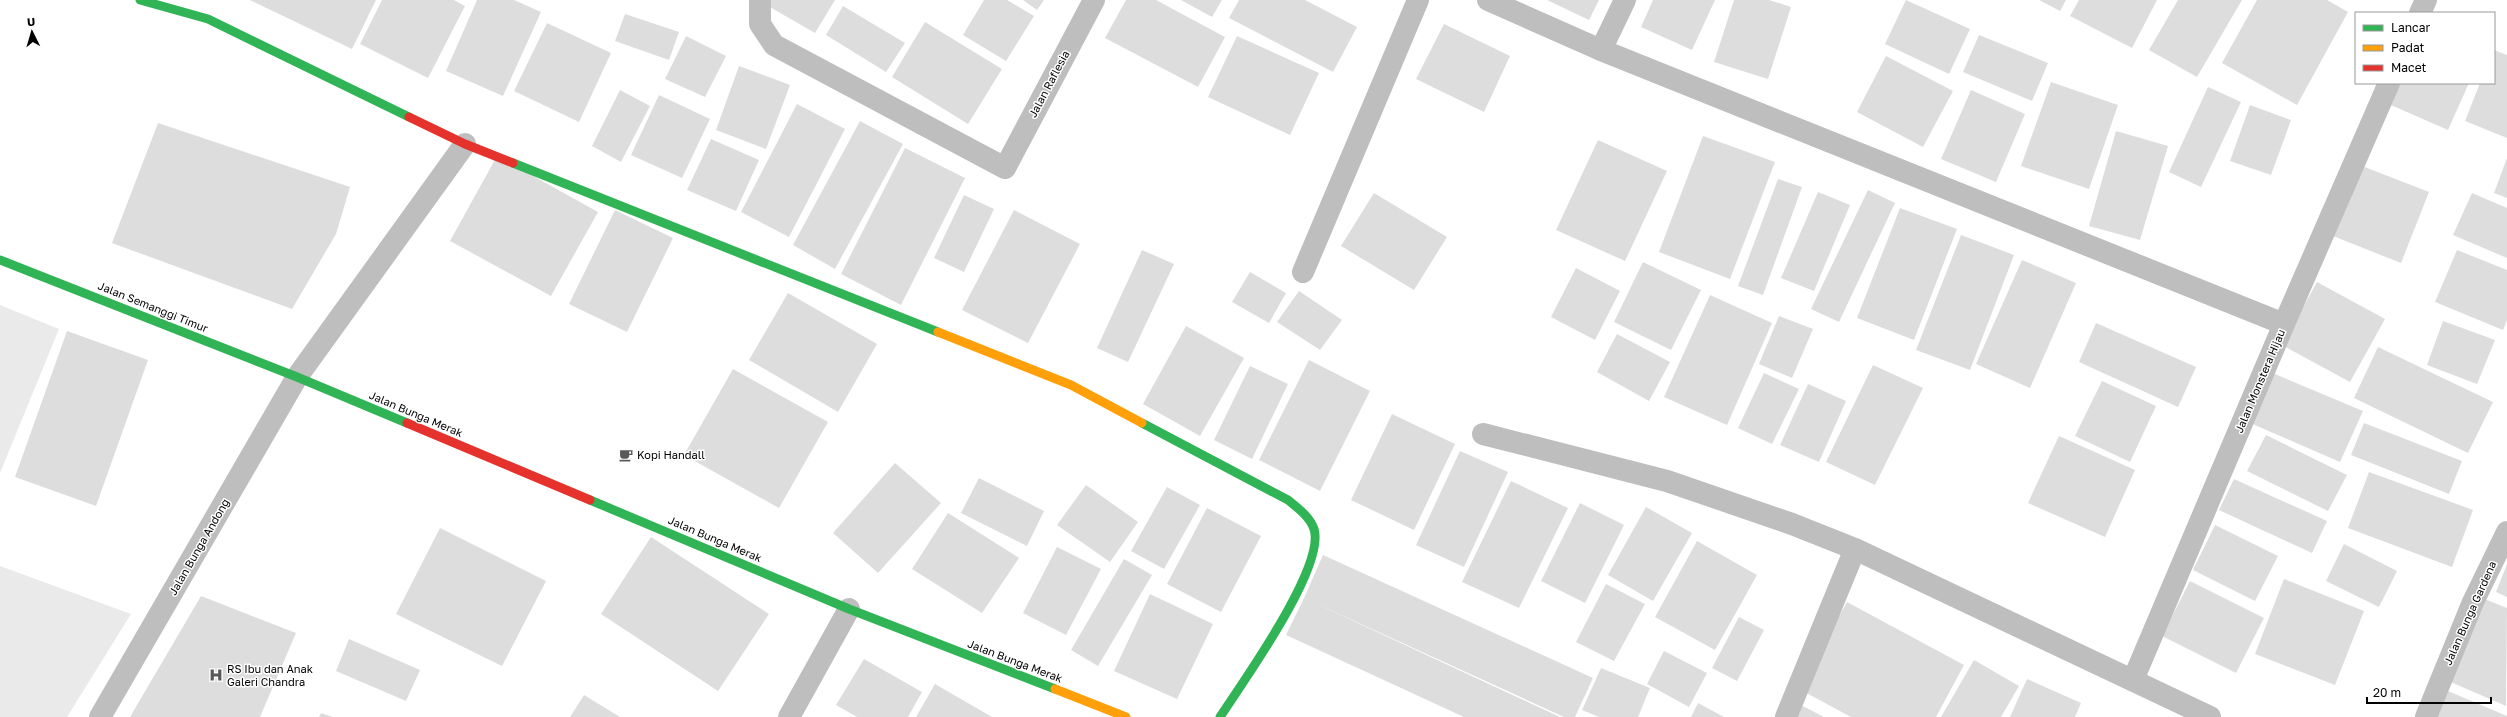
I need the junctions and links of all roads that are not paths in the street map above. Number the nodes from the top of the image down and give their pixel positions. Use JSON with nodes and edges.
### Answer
{"nodes":[{"id":1,"x":140,"y":0,"type":"edge"},
{"id":2,"x":760,"y":0,"type":"edge"},
{"id":3,"x":1094,"y":0,"type":"edge"},
{"id":4,"x":1418,"y":0,"type":"edge"},
{"id":5,"x":1488,"y":0,"type":"edge"},
{"id":6,"x":1625,"y":0,"type":"edge"},
{"id":7,"x":2426,"y":0,"type":"edge"},
{"id":8,"x":2420,"y":12,"type":"edge"},
{"id":9,"x":1601,"y":50,"type":"junction"},
{"id":10,"x":2389,"y":84,"type":"edge"},
{"id":11,"x":465,"y":144,"type":"junction"},
{"id":12,"x":0,"y":260,"type":"edge"},
{"id":13,"x":1303,"y":272,"type":"dead end"},
{"id":14,"x":2284,"y":324,"type":"junction"},
{"id":15,"x":297,"y":377,"type":"junction"},
{"id":16,"x":1483,"y":434,"type":"dead end"},
{"id":17,"x":2507,"y":532,"type":"edge"},
{"id":18,"x":1855,"y":550,"type":"junction"},
{"id":19,"x":849,"y":609,"type":"junction"},
{"id":20,"x":2133,"y":680,"type":"junction"},
{"id":21,"x":100,"y":717,"type":"edge"},
{"id":22,"x":789,"y":717,"type":"edge"},
{"id":23,"x":1126,"y":717,"type":"edge"},
{"id":24,"x":1220,"y":717,"type":"edge"},
{"id":25,"x":1786,"y":717,"type":"edge"},
{"id":26,"x":2210,"y":717,"type":"edge"},
{"id":27,"x":2426,"y":717,"type":"edge"}],
"edges":[{"from":1,"to":11,"type":"street"},
{"from":2,"to":3,"type":"street","name":"Jalan Raflesia"},
{"from":4,"to":13,"type":"street"},
{"from":5,"to":9,"type":"street"},
{"from":6,"to":9,"type":"street"},
{"from":7,"to":8,"type":"street"},
{"from":9,"to":14,"type":"street"},
{"from":10,"to":14,"type":"street","name":"Jalan Monstera Hijau"},
{"from":11,"to":15,"type":"street","name":"Jalan Bunga Andong"},
{"from":11,"to":24,"type":"street"},
{"from":12,"to":15,"type":"street","name":"Jalan Semanggi Timur"},
{"from":14,"to":20,"type":"street","name":"Jalan Monstera Hijau"},
{"from":15,"to":19,"type":"street","name":"Jalan Bunga Merak"},
{"from":15,"to":21,"type":"street","name":"Jalan Bunga Andong"},
{"from":16,"to":18,"type":"street"},
{"from":17,"to":27,"type":"street","name":"Jalan Bunga Gardena"},
{"from":18,"to":20,"type":"street"},
{"from":18,"to":25,"type":"street"},
{"from":19,"to":22,"type":"street"},
{"from":19,"to":23,"type":"street","name":"Jalan Bunga Merak"},
{"from":20,"to":26,"type":"street"}]}
